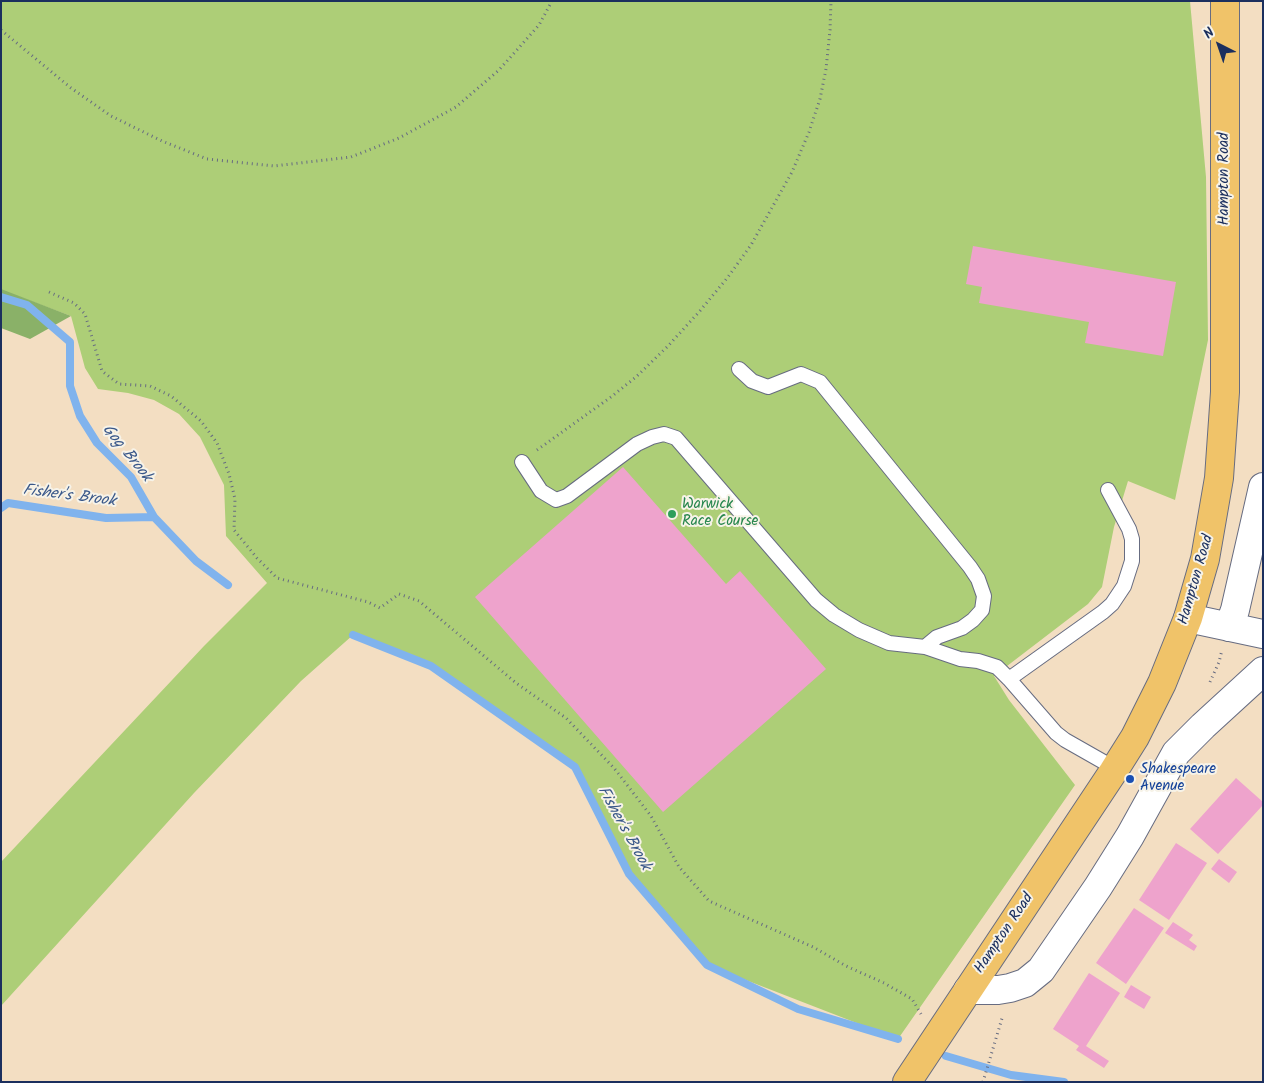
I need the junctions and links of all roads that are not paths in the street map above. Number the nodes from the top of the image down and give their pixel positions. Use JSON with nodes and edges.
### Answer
{"nodes":[{"id":1,"x":1225,"y":1,"type":"edge"},
{"id":2,"x":739,"y":369,"type":"dead end"},
{"id":3,"x":522,"y":462,"type":"road end"},
{"id":4,"x":1263,"y":487,"type":"edge"},
{"id":5,"x":1108,"y":490,"type":"dead end"},
{"id":6,"x":1188,"y":618,"type":"junction"},
{"id":7,"x":1263,"y":634,"type":"edge"},
{"id":8,"x":1226,"y":635,"type":"junction"},
{"id":9,"x":925,"y":647,"type":"junction"},
{"id":10,"x":1263,"y":671,"type":"edge"},
{"id":11,"x":1009,"y":679,"type":"junction"},
{"id":12,"x":1116,"y":769,"type":"junction"},
{"id":13,"x":968,"y":990,"type":"junction"},
{"id":14,"x":907,"y":1082,"type":"edge"}],
"edges":[{"from":1,"to":6,"type":"main road","name":"Hampton Road"},
{"from":2,"to":9,"type":"lane"},
{"from":3,"to":9,"type":"lane"},
{"from":4,"to":8,"type":"street"},
{"from":5,"to":11,"type":"lane"},
{"from":6,"to":8,"type":"street"},
{"from":6,"to":12,"type":"main road","name":"Hampton Road"},
{"from":7,"to":8,"type":"street"},
{"from":9,"to":11,"type":"lane"},
{"from":10,"to":13,"type":"street"},
{"from":11,"to":12,"type":"lane"},
{"from":12,"to":13,"type":"main road","name":"Hampton Road"},
{"from":13,"to":14,"type":"main road","name":"Hampton Road"}]}
